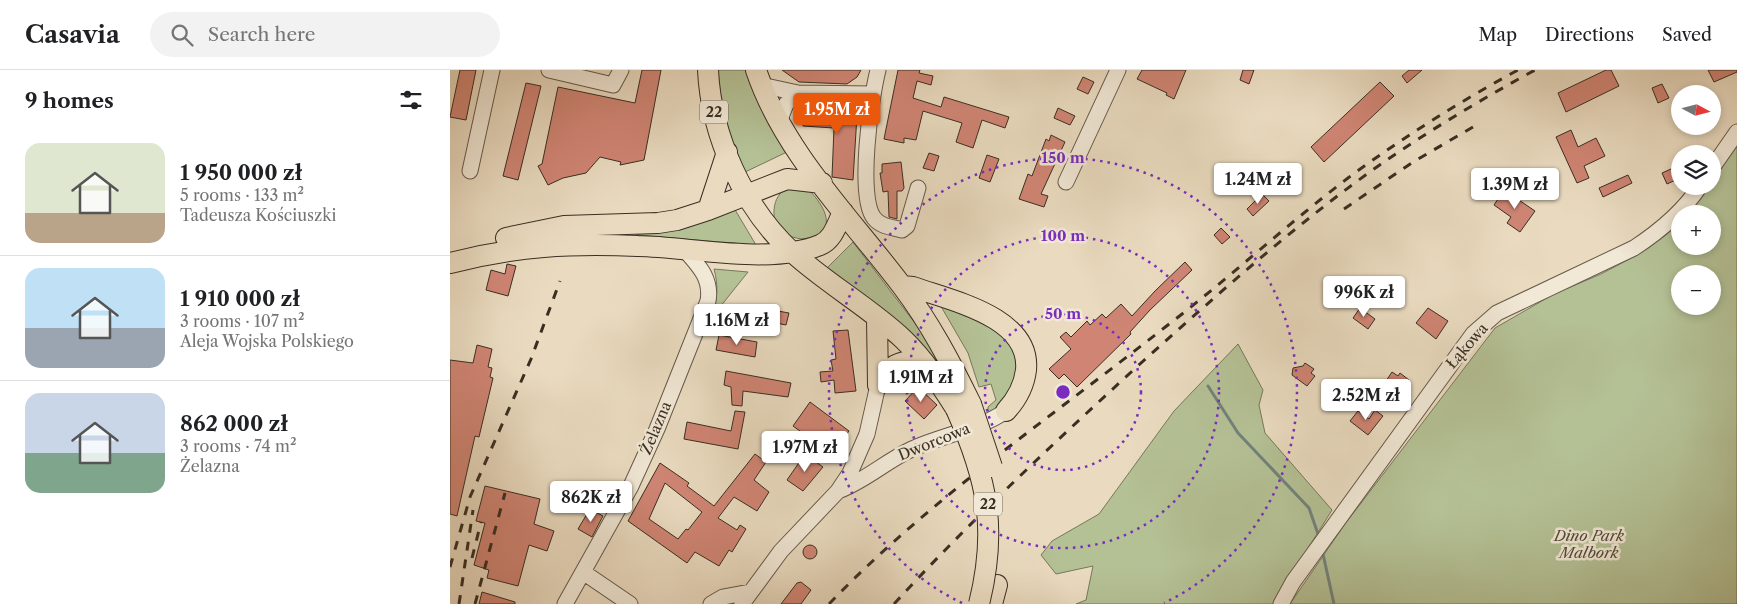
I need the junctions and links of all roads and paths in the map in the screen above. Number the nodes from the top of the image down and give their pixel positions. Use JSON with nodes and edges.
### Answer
{"nodes":[{"id":1,"x":492,"y":70,"type":"edge"},
{"id":2,"x":549,"y":70,"type":"edge"},
{"id":3,"x":621,"y":70,"type":"edge"},
{"id":4,"x":708,"y":70,"type":"edge"},
{"id":5,"x":878,"y":70,"type":"edge"},
{"id":6,"x":1118,"y":70,"type":"edge"},
{"id":7,"x":759,"y":78,"type":"edge"},
{"id":8,"x":798,"y":93,"type":"junction"},
{"id":9,"x":872,"y":94,"type":"junction"},
{"id":10,"x":779,"y":122,"type":"junction"},
{"id":11,"x":1737,"y":132,"type":"edge"},
{"id":12,"x":726,"y":152,"type":"junction"},
{"id":13,"x":1721,"y":155,"type":"edge"},
{"id":14,"x":470,"y":171,"type":"dead end"},
{"id":15,"x":1066,"y":182,"type":"dead end"},
{"id":16,"x":822,"y":183,"type":"junction"},
{"id":17,"x":918,"y":188,"type":"dead end"},
{"id":18,"x":747,"y":195,"type":"junction"},
{"id":19,"x":1693,"y":195,"type":"edge"},
{"id":20,"x":708,"y":210,"type":"junction"},
{"id":21,"x":843,"y":212,"type":"junction"},
{"id":22,"x":684,"y":249,"type":"junction"},
{"id":23,"x":450,"y":250,"type":"edge"},
{"id":24,"x":791,"y":251,"type":"junction"},
{"id":25,"x":450,"y":263,"type":"edge"},
{"id":26,"x":902,"y":286,"type":"junction"},
{"id":27,"x":877,"y":319,"type":"junction"},
{"id":28,"x":921,"y":359,"type":"junction"},
{"id":29,"x":878,"y":385,"type":"junction"},
{"id":30,"x":964,"y":406,"type":"junction"},
{"id":31,"x":1006,"y":411,"type":"joint"},
{"id":32,"x":838,"y":491,"type":"junction"},
{"id":33,"x":582,"y":572,"type":"junction"},
{"id":34,"x":995,"y":595,"type":"edge"},
{"id":35,"x":746,"y":598,"type":"edge"},
{"id":36,"x":565,"y":604,"type":"edge"},
{"id":37,"x":630,"y":604,"type":"edge"},
{"id":38,"x":711,"y":604,"type":"edge"},
{"id":39,"x":979,"y":604,"type":"edge"},
{"id":40,"x":1282,"y":604,"type":"edge"}],
"edges":[{"from":1,"to":14,"type":"street"},
{"from":2,"to":3,"type":"street"},
{"from":4,"to":12,"type":"main road","number":"22"},
{"from":5,"to":9,"type":"street"},
{"from":6,"to":15,"type":"street"},
{"from":7,"to":8,"type":"street"},
{"from":7,"to":10,"type":"main road","number":"22"},
{"from":8,"to":9,"type":"street"},
{"from":8,"to":10,"type":"street"},
{"from":9,"to":17,"type":"street"},
{"from":10,"to":16,"type":"main road","number":"22"},
{"from":11,"to":13,"type":"street"},
{"from":12,"to":18,"type":"main road","number":"22"},
{"from":12,"to":20,"type":"main road"},
{"from":16,"to":18,"type":"main road"},
{"from":16,"to":21,"type":"main road","number":"22"},
{"from":18,"to":20,"type":"main road"},
{"from":18,"to":24,"type":"main road","number":"22"},
{"from":19,"to":40,"type":"street","name":"Łąkowa"},
{"from":20,"to":23,"type":"main road"},
{"from":21,"to":24,"type":"main road"},
{"from":21,"to":26,"type":"main road","number":"22"},
{"from":22,"to":24,"type":"main road"},
{"from":22,"to":25,"type":"main road"},
{"from":22,"to":33,"type":"street","name":"Żelazna"},
{"from":24,"to":27,"type":"main road","number":"22"},
{"from":26,"to":30,"type":"main road","number":"22"},
{"from":26,"to":31,"type":"main road"},
{"from":27,"to":28,"type":"main road","number":"22"},
{"from":27,"to":29,"type":"main road"},
{"from":28,"to":29,"type":"main road"},
{"from":28,"to":30,"type":"main road","number":"22"},
{"from":29,"to":32,"type":"street","name":"Dworcowa"},
{"from":30,"to":34,"type":"main road","number":"22","bridge":true},
{"from":30,"to":39,"type":"main road","number":"22","bridge":true},
{"from":31,"to":32,"type":"street","name":"Dworcowa"},
{"from":32,"to":35,"type":"street","name":"Dworcowa"},
{"from":33,"to":36,"type":"street","name":"Żelazna"},
{"from":33,"to":37,"type":"street"},
{"from":35,"to":38,"type":"street","name":"Dworcowa"}]}
